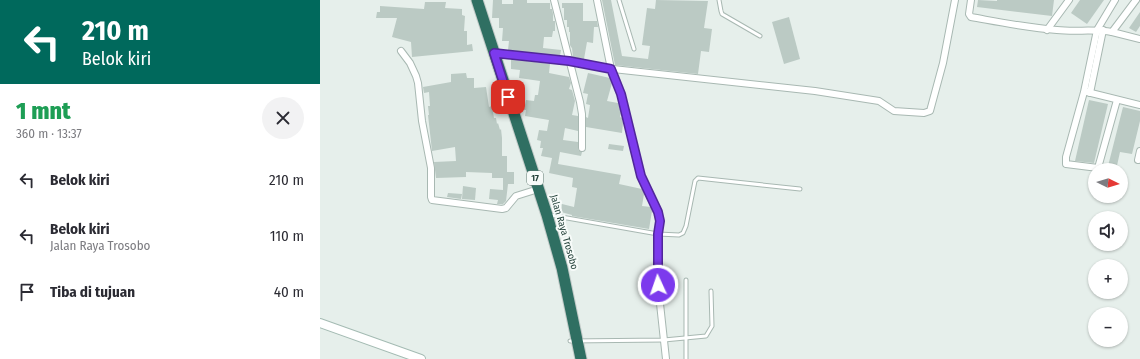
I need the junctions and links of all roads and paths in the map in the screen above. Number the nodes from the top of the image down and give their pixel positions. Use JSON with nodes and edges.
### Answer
{"nodes":[{"id":1,"x":470,"y":0,"type":"edge"},
{"id":2,"x":477,"y":0,"type":"edge"},
{"id":3,"x":554,"y":0,"type":"edge"},
{"id":4,"x":596,"y":0,"type":"edge"},
{"id":5,"x":619,"y":0,"type":"edge"},
{"id":6,"x":719,"y":0,"type":"edge"},
{"id":7,"x":955,"y":0,"type":"edge"},
{"id":8,"x":971,"y":0,"type":"edge"},
{"id":9,"x":1069,"y":0,"type":"edge"},
{"id":10,"x":1115,"y":0,"type":"edge"},
{"id":11,"x":1136,"y":0,"type":"edge"},
{"id":12,"x":1047,"y":30,"type":"junction"},
{"id":13,"x":1100,"y":30,"type":"junction"},
{"id":14,"x":1112,"y":32,"type":"junction"},
{"id":15,"x":760,"y":36,"type":"dead end"},
{"id":16,"x":1140,"y":39,"type":"edge"},
{"id":17,"x":490,"y":49,"type":"junction"},
{"id":18,"x":634,"y":49,"type":"dead end"},
{"id":19,"x":401,"y":51,"type":"dead end"},
{"id":20,"x":569,"y":61,"type":"junction"},
{"id":21,"x":614,"y":69,"type":"junction"},
{"id":22,"x":1087,"y":92,"type":"junction"},
{"id":23,"x":1117,"y":100,"type":"junction"},
{"id":24,"x":1140,"y":105,"type":"edge"},
{"id":25,"x":582,"y":148,"type":"dead end"},
{"id":26,"x":1140,"y":150,"type":"edge"},
{"id":27,"x":1138,"y":160,"type":"dead end"},
{"id":28,"x":800,"y":189,"type":"dead end"},
{"id":29,"x":530,"y":191,"type":"junction"},
{"id":30,"x":547,"y":215,"type":"junction"},
{"id":31,"x":660,"y":235,"type":"junction"},
{"id":32,"x":686,"y":280,"type":"dead end"},
{"id":33,"x":711,"y":291,"type":"dead end"},
{"id":34,"x":320,"y":322,"type":"edge"},
{"id":35,"x":686,"y":339,"type":"junction"},
{"id":36,"x":664,"y":340,"type":"junction"},
{"id":37,"x":574,"y":342,"type":"junction"},
{"id":38,"x":421,"y":359,"type":"edge"},
{"id":39,"x":573,"y":359,"type":"edge"},
{"id":40,"x":581,"y":359,"type":"edge"},
{"id":41,"x":666,"y":359,"type":"edge"},
{"id":42,"x":686,"y":359,"type":"edge"}],
"edges":[{"from":1,"to":17,"type":"highway","name":"Jalan Raya Trosobo","number":"17"},
{"from":2,"to":17,"type":"highway","name":"Jalan Raya Trosobo","number":"17"},
{"from":3,"to":20,"type":"street"},
{"from":4,"to":21,"type":"street"},
{"from":5,"to":18,"type":"lane"},
{"from":6,"to":15,"type":"lane"},
{"from":7,"to":21,"type":"street"},
{"from":8,"to":12,"type":"street"},
{"from":9,"to":12,"type":"street"},
{"from":10,"to":13,"type":"street"},
{"from":11,"to":14,"type":"street"},
{"from":12,"to":13,"type":"street"},
{"from":13,"to":14,"type":"street"},
{"from":13,"to":22,"type":"street"},
{"from":14,"to":16,"type":"street"},
{"from":17,"to":20,"type":"street"},
{"from":17,"to":29,"type":"highway","name":"Jalan Raya Trosobo","number":"17"},
{"from":17,"to":30,"type":"highway","name":"Jalan Raya Trosobo","number":"17"},
{"from":19,"to":29,"type":"street"},
{"from":20,"to":21,"type":"street"},
{"from":20,"to":25,"type":"street"},
{"from":21,"to":31,"type":"street"},
{"from":22,"to":23,"type":"street"},
{"from":22,"to":23,"type":"street"},
{"from":23,"to":24,"type":"street"},
{"from":26,"to":27,"type":"street"},
{"from":28,"to":31,"type":"lane"},
{"from":29,"to":37,"type":"highway","name":"Jalan Raya Trosobo","number":"17"},
{"from":30,"to":31,"type":"lane"},
{"from":30,"to":37,"type":"highway","name":"Jalan Raya Trosobo","number":"17"},
{"from":31,"to":36,"type":"street"},
{"from":32,"to":35,"type":"lane"},
{"from":33,"to":35,"type":"lane"},
{"from":34,"to":38,"type":"main road"},
{"from":35,"to":36,"type":"lane"},
{"from":35,"to":42,"type":"lane"},
{"from":36,"to":37,"type":"lane"},
{"from":36,"to":41,"type":"street"},
{"from":37,"to":39,"type":"highway","name":"Jalan Raya Trosobo","number":"17"},
{"from":37,"to":40,"type":"highway","name":"Jalan Raya Trosobo","number":"17"}]}
